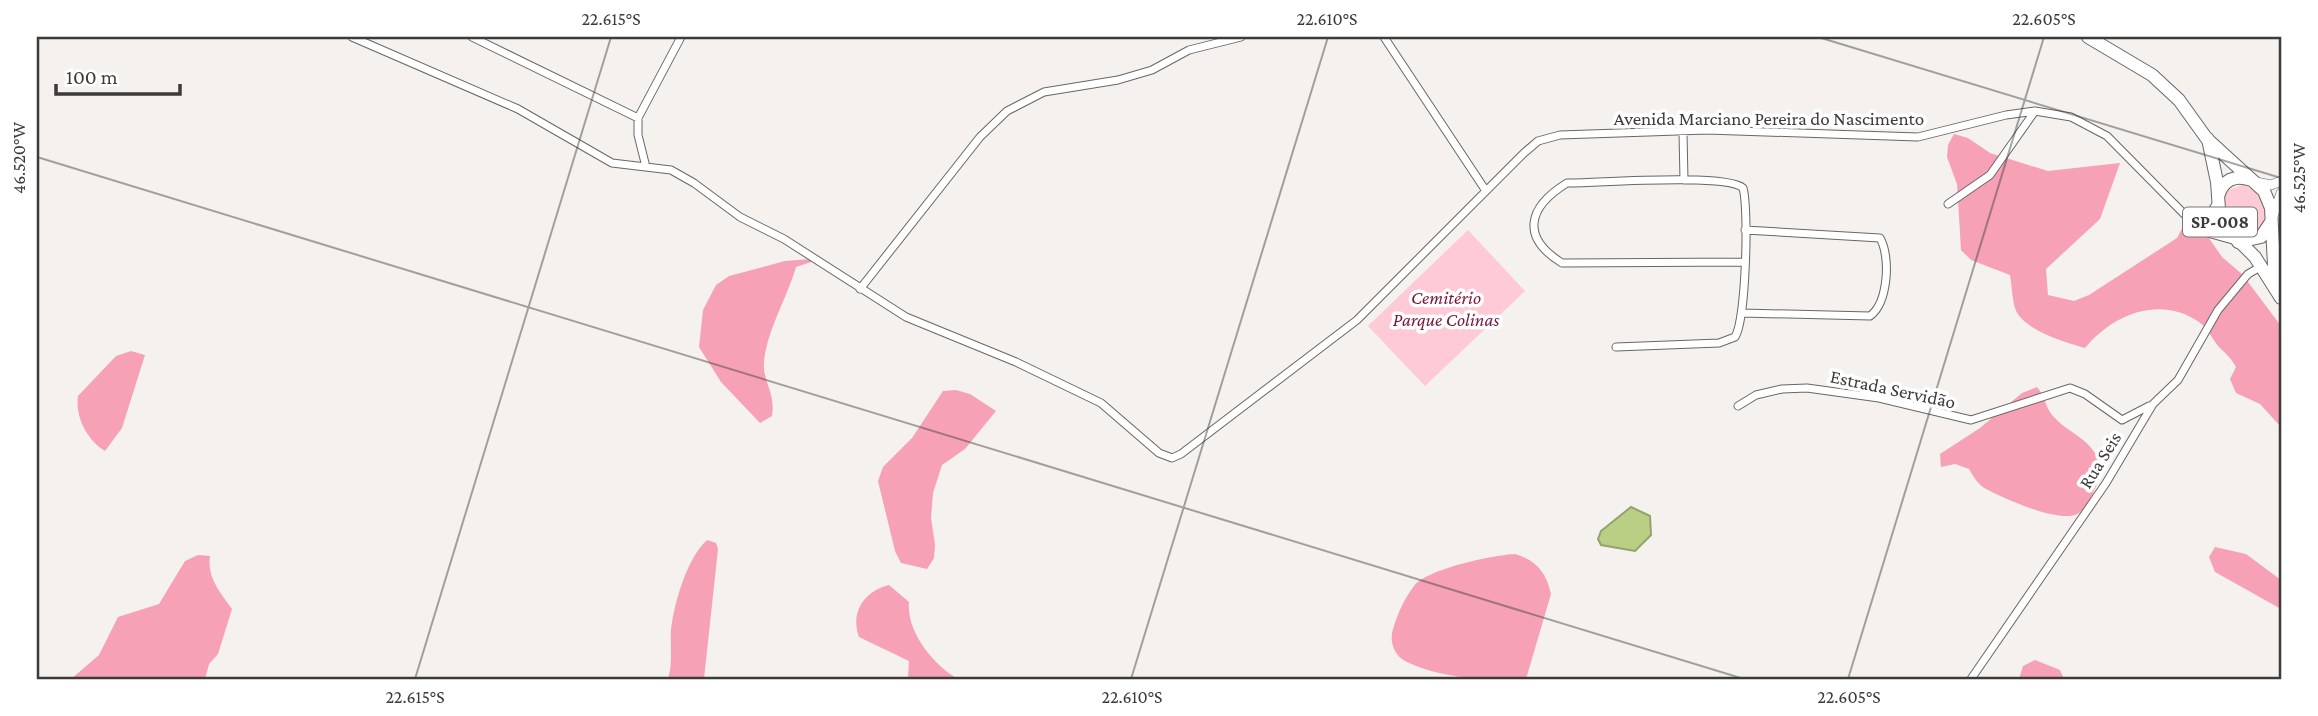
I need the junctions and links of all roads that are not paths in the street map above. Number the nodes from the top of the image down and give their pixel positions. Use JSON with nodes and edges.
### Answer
{"nodes":[{"id":1,"x":352,"y":37,"type":"edge"},
{"id":2,"x":472,"y":37,"type":"edge"},
{"id":3,"x":681,"y":37,"type":"edge"},
{"id":4,"x":1241,"y":37,"type":"edge"},
{"id":5,"x":1384,"y":37,"type":"edge"},
{"id":6,"x":2088,"y":37,"type":"edge"},
{"id":7,"x":2035,"y":111,"type":"junction"},
{"id":8,"x":638,"y":118,"type":"junction"},
{"id":9,"x":1683,"y":133,"type":"junction"},
{"id":10,"x":2207,"y":139,"type":"junction"},
{"id":11,"x":646,"y":167,"type":"junction"},
{"id":12,"x":1684,"y":180,"type":"junction"},
{"id":13,"x":2281,"y":181,"type":"edge"},
{"id":14,"x":2255,"y":182,"type":"junction"},
{"id":15,"x":1486,"y":191,"type":"junction"},
{"id":16,"x":2281,"y":193,"type":"edge"},
{"id":17,"x":2217,"y":200,"type":"junction"},
{"id":18,"x":1948,"y":204,"type":"dead end"},
{"id":19,"x":2272,"y":221,"type":"junction"},
{"id":20,"x":2195,"y":225,"type":"junction"},
{"id":21,"x":1745,"y":230,"type":"junction"},
{"id":22,"x":2238,"y":242,"type":"junction"},
{"id":23,"x":1744,"y":262,"type":"junction"},
{"id":24,"x":2262,"y":266,"type":"junction"},
{"id":25,"x":2275,"y":284,"type":"junction"},
{"id":26,"x":860,"y":289,"type":"junction"},
{"id":27,"x":2281,"y":298,"type":"edge"},
{"id":28,"x":1742,"y":313,"type":"junction"},
{"id":29,"x":1616,"y":347,"type":"dead end"},
{"id":30,"x":2153,"y":404,"type":"junction"},
{"id":31,"x":1738,"y":407,"type":"dead end"},
{"id":32,"x":1972,"y":679,"type":"edge"}],
"edges":[{"from":1,"to":11,"type":"street","name":"Avenida Marciano Pereira do Nascimento"},
{"from":2,"to":8,"type":"street"},
{"from":3,"to":8,"type":"street"},
{"from":4,"to":26,"type":"street"},
{"from":5,"to":15,"type":"street"},
{"from":6,"to":10,"type":"main road","number":"SP-008"},
{"from":7,"to":9,"type":"street","name":"Avenida Marciano Pereira do Nascimento"},
{"from":7,"to":18,"type":"street"},
{"from":7,"to":20,"type":"street","name":"Avenida Marciano Pereira do Nascimento"},
{"from":8,"to":11,"type":"street"},
{"from":9,"to":12,"type":"street"},
{"from":9,"to":15,"type":"street","name":"Avenida Marciano Pereira do Nascimento"},
{"from":10,"to":14,"type":"main road","number":"SP-008"},
{"from":10,"to":17,"type":"main road","number":"SP-008"},
{"from":11,"to":26,"type":"street","name":"Avenida Marciano Pereira do Nascimento"},
{"from":12,"to":21,"type":"street"},
{"from":12,"to":23,"type":"street"},
{"from":13,"to":14,"type":"street"},
{"from":14,"to":17,"type":"main road"},
{"from":14,"to":19,"type":"main road","number":"SP-008"},
{"from":15,"to":26,"type":"street","name":"Avenida Marciano Pereira do Nascimento"},
{"from":16,"to":19,"type":"street"},
{"from":17,"to":20,"type":"street"},
{"from":17,"to":22,"type":"main road","number":"SP-008"},
{"from":19,"to":22,"type":"main road"},
{"from":19,"to":25,"type":"main road","number":"SP-008"},
{"from":20,"to":22,"type":"street","name":"Avenida Marciano Pereira do Nascimento"},
{"from":21,"to":23,"type":"street"},
{"from":21,"to":28,"type":"street"},
{"from":22,"to":24,"type":"main road","number":"SP-008"},
{"from":23,"to":28,"type":"street"},
{"from":24,"to":25,"type":"main road","number":"SP-008"},
{"from":24,"to":30,"type":"street","name":"Rua Seis"},
{"from":25,"to":27,"type":"main road","number":"SP-008"},
{"from":28,"to":29,"type":"street"},
{"from":30,"to":31,"type":"street","name":"Estrada Servidão"},
{"from":30,"to":32,"type":"street","name":"Rua Seis"}]}
